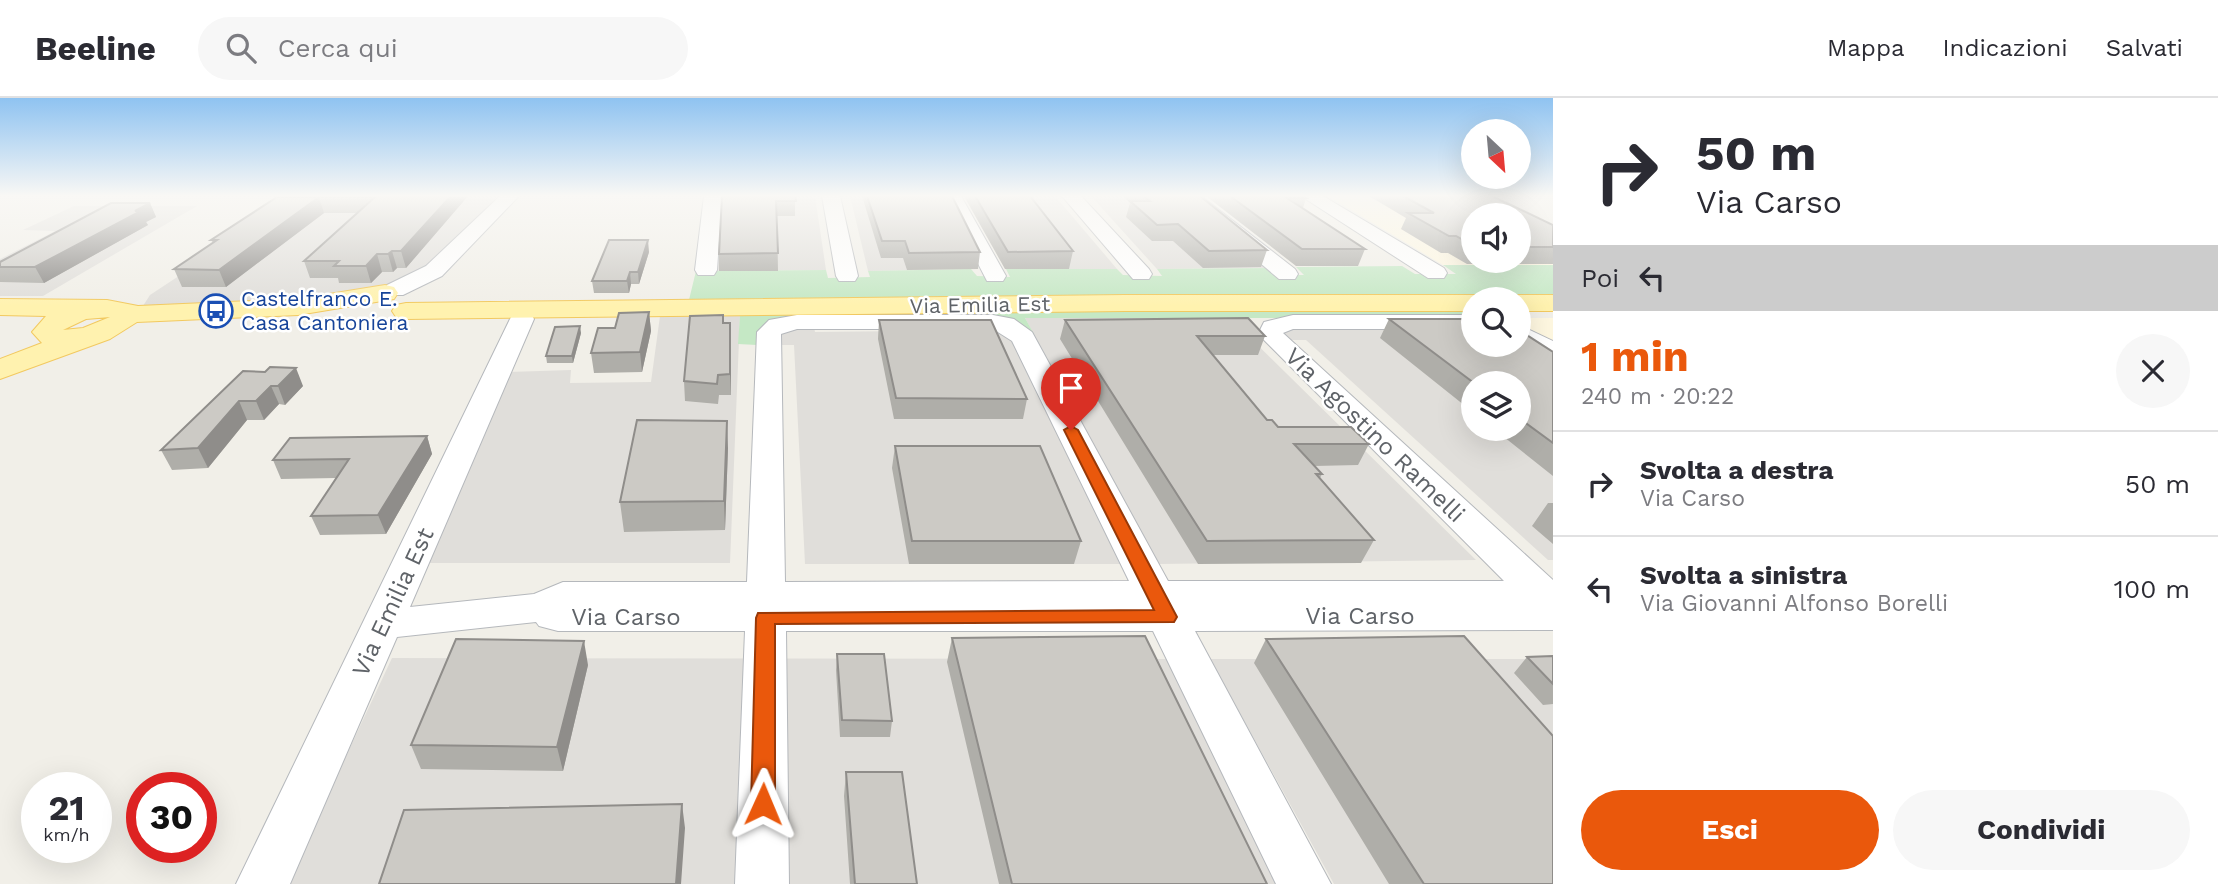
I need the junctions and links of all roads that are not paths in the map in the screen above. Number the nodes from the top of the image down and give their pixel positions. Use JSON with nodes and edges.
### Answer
{"nodes":[{"id":1,"x":478,"y":233,"type":"edge"},
{"id":2,"x":710,"y":233,"type":"edge"},
{"id":3,"x":838,"y":233,"type":"edge"},
{"id":4,"x":972,"y":233,"type":"edge"},
{"id":5,"x":1104,"y":233,"type":"edge"},
{"id":6,"x":1236,"y":233,"type":"edge"},
{"id":7,"x":1370,"y":233,"type":"edge"},
{"id":8,"x":706,"y":270,"type":"dead end"},
{"id":9,"x":1436,"y":273,"type":"dead end"},
{"id":10,"x":1141,"y":274,"type":"dead end"},
{"id":11,"x":1287,"y":274,"type":"dead end"},
{"id":12,"x":847,"y":276,"type":"dead end"},
{"id":13,"x":995,"y":276,"type":"dead end"},
{"id":14,"x":433,"y":285,"type":"junction"},
{"id":15,"x":391,"y":301,"type":"junction"},
{"id":16,"x":1461,"y":303,"type":"edge"},
{"id":17,"x":1531,"y":303,"type":"edge"},
{"id":18,"x":1553,"y":303,"type":"edge"},
{"id":19,"x":9,"y":307,"type":"edge"},
{"id":20,"x":504,"y":315,"type":"junction"},
{"id":21,"x":1461,"y":322,"type":"edge"},
{"id":22,"x":101,"y":323,"type":"junction"},
{"id":23,"x":49,"y":329,"type":"junction"},
{"id":24,"x":1531,"y":339,"type":"edge"},
{"id":25,"x":1553,"y":351,"type":"edge"},
{"id":26,"x":0,"y":368,"type":"edge"},
{"id":27,"x":1550,"y":602,"type":"edge"},
{"id":28,"x":765,"y":606,"type":"junction"},
{"id":29,"x":1161,"y":606,"type":"junction"},
{"id":30,"x":382,"y":624,"type":"junction"},
{"id":31,"x":263,"y":884,"type":"edge"},
{"id":32,"x":762,"y":884,"type":"edge"},
{"id":33,"x":1304,"y":884,"type":"edge"}],
"edges":[{"from":1,"to":14,"type":"street"},
{"from":2,"to":8,"type":"street"},
{"from":3,"to":12,"type":"street"},
{"from":4,"to":13,"type":"street"},
{"from":5,"to":10,"type":"street"},
{"from":6,"to":11,"type":"street"},
{"from":7,"to":9,"type":"street"},
{"from":14,"to":15,"type":"main road","name":"Via Emilia Est"},
{"from":14,"to":20,"type":"main road","name":"Via Emilia Est"},
{"from":15,"to":20,"type":"main road","name":"Via Emilia Est"},
{"from":15,"to":22,"type":"main road","name":"Via Emilia Est"},
{"from":16,"to":20,"type":"main road","name":"Via Emilia Est"},
{"from":17,"to":18,"type":"main road"},
{"from":19,"to":22,"type":"main road","name":"Via Emilia Est"},
{"from":19,"to":23,"type":"main road","name":"Via Emilia Est"},
{"from":20,"to":30,"type":"street","name":"Via Emilia Est"},
{"from":21,"to":27,"type":"street","name":"Via Agostino Ramelli"},
{"from":22,"to":23,"type":"main road","name":"Via Emilia Est"},
{"from":22,"to":26,"type":"main road"},
{"from":23,"to":26,"type":"main road"},
{"from":24,"to":25,"type":"street"},
{"from":27,"to":29,"type":"street","name":"Via Carso"},
{"from":28,"to":29,"type":"street","name":"Via Carso"},
{"from":28,"to":29,"type":"street"},
{"from":28,"to":30,"type":"street","name":"Via Carso"},
{"from":28,"to":32,"type":"street"},
{"from":29,"to":33,"type":"street"},
{"from":30,"to":31,"type":"street","name":"Via Emilia Est"}]}
